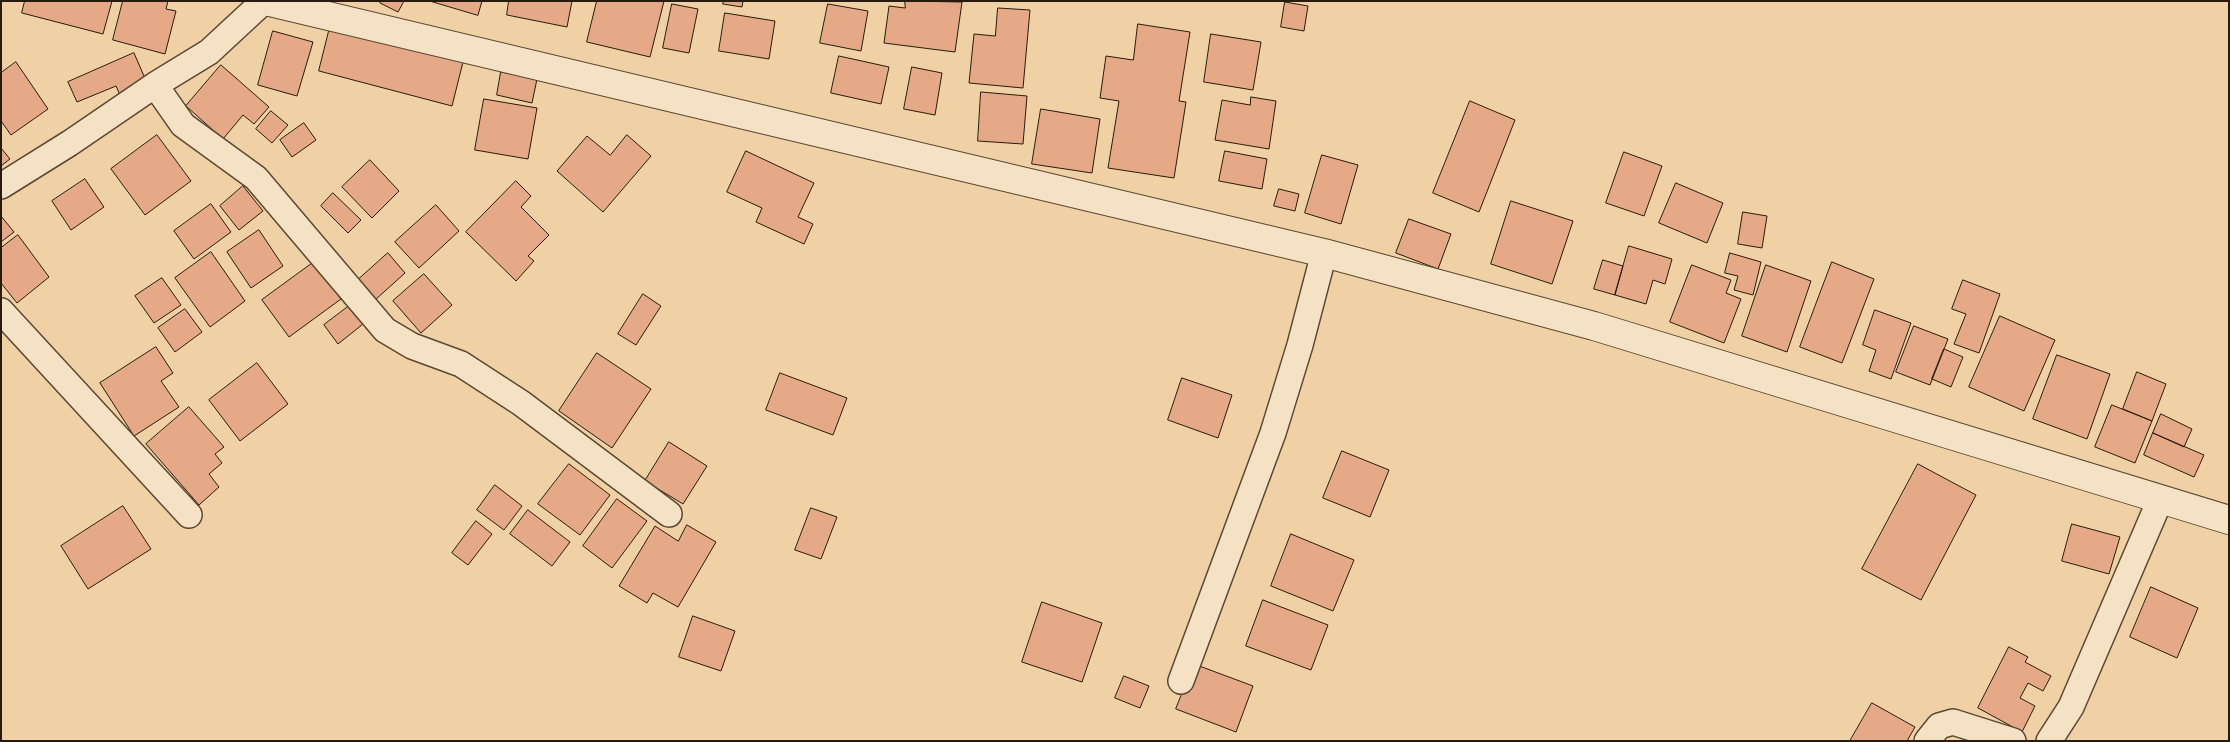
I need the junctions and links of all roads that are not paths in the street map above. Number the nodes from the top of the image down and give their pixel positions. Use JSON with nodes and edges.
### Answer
{"nodes":[{"id":1,"x":264,"y":1,"type":"edge"},
{"id":2,"x":154,"y":85,"type":"junction"},
{"id":3,"x":1,"y":186,"type":"edge"},
{"id":4,"x":1324,"y":253,"type":"junction"},
{"id":5,"x":1,"y":311,"type":"edge"},
{"id":6,"x":2160,"y":500,"type":"junction"},
{"id":7,"x":669,"y":514,"type":"dead end"},
{"id":8,"x":189,"y":515,"type":"dead end"},
{"id":9,"x":2229,"y":520,"type":"edge"},
{"id":10,"x":1181,"y":681,"type":"dead end"},
{"id":11,"x":1926,"y":741,"type":"edge"},
{"id":12,"x":2014,"y":741,"type":"edge"},
{"id":13,"x":2049,"y":741,"type":"edge"}],
"edges":[{"from":1,"to":2,"type":"street"},
{"from":1,"to":4,"type":"street"},
{"from":2,"to":3,"type":"street"},
{"from":2,"to":7,"type":"street"},
{"from":4,"to":6,"type":"street"},
{"from":4,"to":10,"type":"street"},
{"from":5,"to":8,"type":"street"},
{"from":6,"to":9,"type":"street"},
{"from":6,"to":13,"type":"street"},
{"from":11,"to":12,"type":"street"}]}
